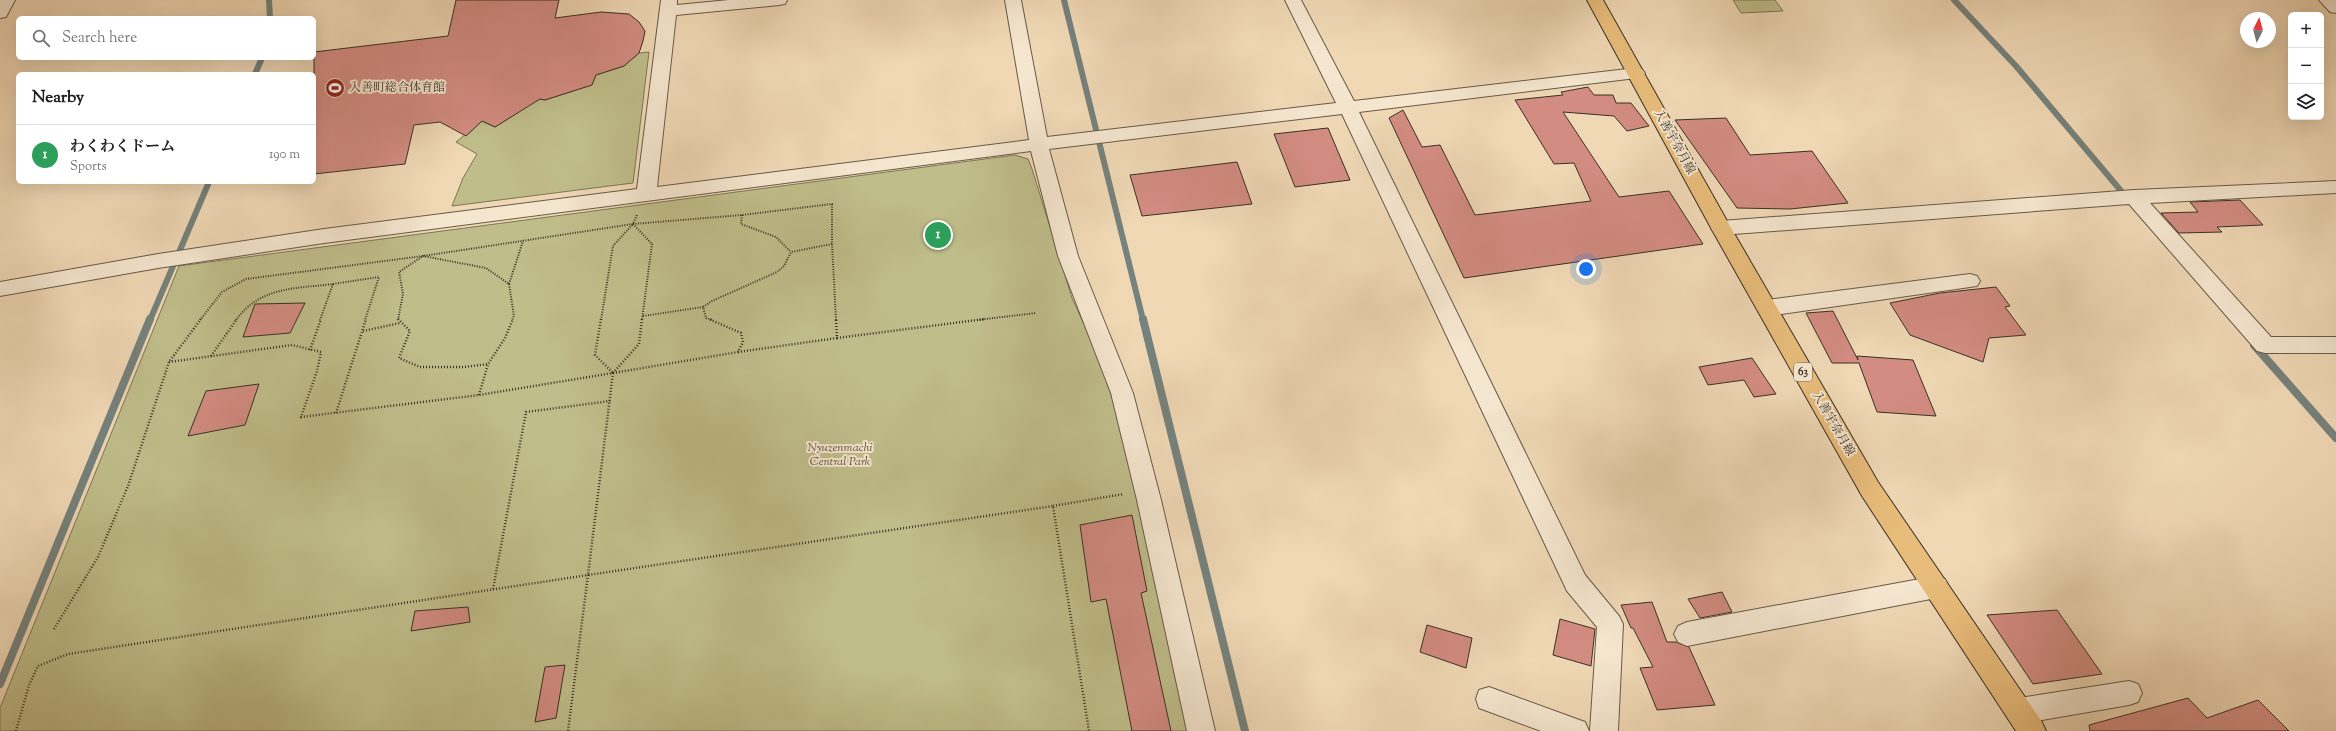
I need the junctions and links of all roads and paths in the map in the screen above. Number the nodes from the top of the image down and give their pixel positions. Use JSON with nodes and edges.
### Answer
{"nodes":[{"id":1,"x":7,"y":0,"type":"edge"},
{"id":2,"x":778,"y":0,"type":"edge"},
{"id":3,"x":1013,"y":0,"type":"edge"},
{"id":4,"x":1293,"y":0,"type":"edge"},
{"id":5,"x":1595,"y":0,"type":"edge"},
{"id":6,"x":2327,"y":0,"type":"edge"},
{"id":7,"x":668,"y":5,"type":"edge"},
{"id":8,"x":2336,"y":8,"type":"edge"},
{"id":9,"x":0,"y":13,"type":"edge"},
{"id":10,"x":1636,"y":73,"type":"junction"},
{"id":11,"x":1348,"y":108,"type":"junction"},
{"id":12,"x":1039,"y":145,"type":"junction"},
{"id":13,"x":2336,"y":187,"type":"edge"},
{"id":14,"x":646,"y":194,"type":"junction"},
{"id":15,"x":2134,"y":197,"type":"junction"},
{"id":16,"x":742,"y":215,"type":"junction"},
{"id":17,"x":633,"y":224,"type":"junction"},
{"id":18,"x":1721,"y":228,"type":"junction"},
{"id":19,"x":522,"y":241,"type":"junction"},
{"id":20,"x":832,"y":244,"type":"junction"},
{"id":21,"x":791,"y":252,"type":"junction"},
{"id":22,"x":423,"y":256,"type":"junction"},
{"id":23,"x":1970,"y":281,"type":"dead end"},
{"id":24,"x":333,"y":284,"type":"junction"},
{"id":25,"x":509,"y":284,"type":"junction"},
{"id":26,"x":0,"y":289,"type":"edge"},
{"id":27,"x":702,"y":307,"type":"junction"},
{"id":28,"x":1767,"y":308,"type":"junction"},
{"id":29,"x":1036,"y":313,"type":"dead end"},
{"id":30,"x":643,"y":316,"type":"junction"},
{"id":31,"x":400,"y":323,"type":"junction"},
{"id":32,"x":362,"y":331,"type":"junction"},
{"id":33,"x":837,"y":338,"type":"junction"},
{"id":34,"x":2336,"y":345,"type":"edge"},
{"id":35,"x":310,"y":350,"type":"junction"},
{"id":36,"x":738,"y":352,"type":"junction"},
{"id":37,"x":211,"y":356,"type":"junction"},
{"id":38,"x":169,"y":362,"type":"junction"},
{"id":39,"x":488,"y":364,"type":"junction"},
{"id":40,"x":613,"y":373,"type":"junction"},
{"id":41,"x":479,"y":395,"type":"junction"},
{"id":42,"x":610,"y":401,"type":"junction"},
{"id":43,"x":336,"y":413,"type":"junction"},
{"id":44,"x":1123,"y":486,"type":"dead end"},
{"id":45,"x":1054,"y":506,"type":"junction"},
{"id":46,"x":588,"y":575,"type":"junction"},
{"id":47,"x":1936,"y":587,"type":"junction"},
{"id":48,"x":493,"y":589,"type":"junction"},
{"id":49,"x":54,"y":629,"type":"dead end"},
{"id":50,"x":1688,"y":634,"type":"dead end"},
{"id":51,"x":2129,"y":693,"type":"dead end"},
{"id":52,"x":1489,"y":699,"type":"dead end"},
{"id":53,"x":2026,"y":721,"type":"edge"},
{"id":54,"x":16,"y":731,"type":"edge"},
{"id":55,"x":568,"y":731,"type":"edge"},
{"id":56,"x":1089,"y":731,"type":"edge"},
{"id":57,"x":1201,"y":731,"type":"edge"},
{"id":58,"x":1575,"y":731,"type":"edge"},
{"id":59,"x":1604,"y":731,"type":"edge"}],
"edges":[{"from":1,"to":9,"type":"street"},
{"from":2,"to":7,"type":"street"},
{"from":3,"to":12,"type":"street"},
{"from":4,"to":11,"type":"street"},
{"from":5,"to":10,"type":"main road","name":"入善宇奈月線","number":"63"},
{"from":6,"to":8,"type":"street"},
{"from":7,"to":14,"type":"street"},
{"from":10,"to":11,"type":"street"},
{"from":10,"to":18,"type":"main road","name":"入善宇奈月線","number":"63"},
{"from":11,"to":12,"type":"street"},
{"from":11,"to":59,"type":"street"},
{"from":12,"to":14,"type":"street"},
{"from":12,"to":57,"type":"street"},
{"from":13,"to":15,"type":"street"},
{"from":14,"to":17,"type":"path"},
{"from":14,"to":26,"type":"street"},
{"from":15,"to":18,"type":"street"},
{"from":15,"to":34,"type":"street"},
{"from":16,"to":17,"type":"path"},
{"from":16,"to":20,"type":"path"},
{"from":16,"to":21,"type":"path"},
{"from":17,"to":19,"type":"path"},
{"from":17,"to":30,"type":"path"},
{"from":17,"to":40,"type":"path"},
{"from":18,"to":28,"type":"main road","name":"入善宇奈月線","number":"63"},
{"from":19,"to":22,"type":"path"},
{"from":19,"to":25,"type":"path"},
{"from":20,"to":21,"type":"path"},
{"from":20,"to":33,"type":"path"},
{"from":21,"to":27,"type":"path"},
{"from":22,"to":25,"type":"path"},
{"from":22,"to":31,"type":"path"},
{"from":22,"to":38,"type":"path"},
{"from":23,"to":28,"type":"street"},
{"from":24,"to":32,"type":"path"},
{"from":24,"to":35,"type":"path"},
{"from":24,"to":37,"type":"path"},
{"from":25,"to":39,"type":"path"},
{"from":27,"to":30,"type":"path"},
{"from":27,"to":36,"type":"path"},
{"from":28,"to":47,"type":"main road","name":"入善宇奈月線","number":"63"},
{"from":29,"to":33,"type":"path"},
{"from":30,"to":40,"type":"path"},
{"from":31,"to":32,"type":"path"},
{"from":31,"to":39,"type":"path"},
{"from":32,"to":43,"type":"path"},
{"from":33,"to":36,"type":"path"},
{"from":35,"to":37,"type":"path"},
{"from":35,"to":43,"type":"path"},
{"from":36,"to":40,"type":"path"},
{"from":37,"to":38,"type":"path"},
{"from":38,"to":49,"type":"path"},
{"from":39,"to":41,"type":"path"},
{"from":40,"to":41,"type":"path"},
{"from":40,"to":42,"type":"path"},
{"from":41,"to":43,"type":"path"},
{"from":42,"to":46,"type":"path"},
{"from":42,"to":48,"type":"path"},
{"from":44,"to":45,"type":"path"},
{"from":45,"to":46,"type":"path"},
{"from":45,"to":56,"type":"path"},
{"from":46,"to":48,"type":"path"},
{"from":46,"to":55,"type":"path"},
{"from":47,"to":50,"type":"street"},
{"from":47,"to":53,"type":"main road","name":"入善宇奈月線","number":"63"},
{"from":48,"to":54,"type":"path"},
{"from":51,"to":53,"type":"street"},
{"from":52,"to":58,"type":"street"}]}
